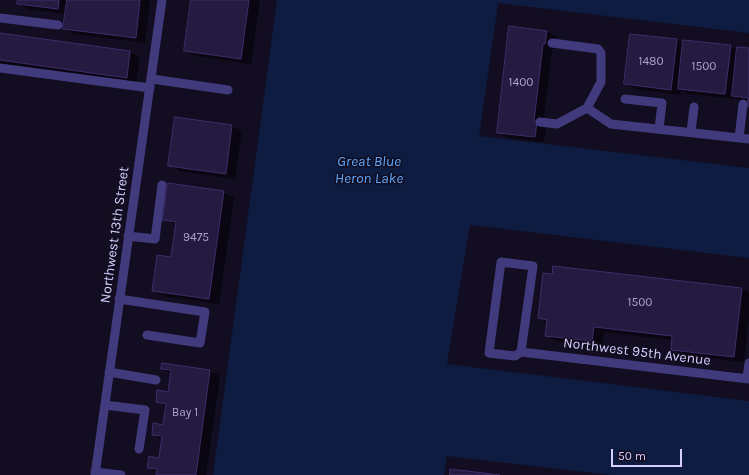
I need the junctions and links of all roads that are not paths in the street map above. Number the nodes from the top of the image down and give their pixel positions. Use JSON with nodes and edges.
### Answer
{"nodes":[{"id":1,"x":162,"y":0,"type":"edge"},
{"id":2,"x":0,"y":18,"type":"edge"},
{"id":3,"x":58,"y":25,"type":"dead end"},
{"id":4,"x":552,"y":43,"type":"dead end"},
{"id":5,"x":0,"y":68,"type":"edge"},
{"id":6,"x":151,"y":84,"type":"junction"},
{"id":7,"x":228,"y":90,"type":"dead end"},
{"id":8,"x":625,"y":99,"type":"dead end"},
{"id":9,"x":743,"y":104,"type":"dead end"},
{"id":10,"x":694,"y":107,"type":"dead end"},
{"id":11,"x":587,"y":108,"type":"junction"},
{"id":12,"x":540,"y":122,"type":"dead end"},
{"id":13,"x":659,"y":129,"type":"junction"},
{"id":14,"x":691,"y":132,"type":"junction"},
{"id":15,"x":739,"y":138,"type":"junction"},
{"id":16,"x":749,"y":139,"type":"edge"},
{"id":17,"x":162,"y":185,"type":"dead end"},
{"id":18,"x":128,"y":236,"type":"junction"},
{"id":19,"x":119,"y":300,"type":"junction"},
{"id":20,"x":146,"y":336,"type":"dead end"},
{"id":21,"x":521,"y":352,"type":"junction"},
{"id":22,"x":749,"y":363,"type":"edge"},
{"id":23,"x":109,"y":372,"type":"junction"},
{"id":24,"x":748,"y":378,"type":"edge"},
{"id":25,"x":156,"y":380,"type":"dead end"},
{"id":26,"x":105,"y":405,"type":"junction"},
{"id":27,"x":139,"y":449,"type":"dead end"},
{"id":28,"x":95,"y":473,"type":"edge"},
{"id":29,"x":121,"y":475,"type":"edge"}],
"edges":[{"from":1,"to":6,"type":"street","name":"Northwest 13th Street"},
{"from":2,"to":3,"type":"street"},
{"from":4,"to":11,"type":"street"},
{"from":5,"to":6,"type":"street"},
{"from":6,"to":7,"type":"street"},
{"from":6,"to":18,"type":"street","name":"Northwest 13th Street"},
{"from":8,"to":13,"type":"street"},
{"from":9,"to":15,"type":"street"},
{"from":10,"to":14,"type":"street"},
{"from":11,"to":12,"type":"street"},
{"from":11,"to":13,"type":"street"},
{"from":13,"to":14,"type":"street"},
{"from":14,"to":15,"type":"street"},
{"from":15,"to":16,"type":"street"},
{"from":17,"to":18,"type":"street"},
{"from":18,"to":19,"type":"street","name":"Northwest 13th Street"},
{"from":19,"to":20,"type":"street"},
{"from":19,"to":23,"type":"street","name":"Northwest 13th Street"},
{"from":21,"to":21,"type":"street","name":"Northwest 95th Avenue"},
{"from":21,"to":24,"type":"street","name":"Northwest 95th Avenue"},
{"from":22,"to":24,"type":"street"},
{"from":23,"to":25,"type":"street"},
{"from":23,"to":26,"type":"street","name":"Northwest 13th Street"},
{"from":26,"to":27,"type":"street"},
{"from":26,"to":28,"type":"street","name":"Northwest 13th Street"},
{"from":28,"to":29,"type":"street"}]}
